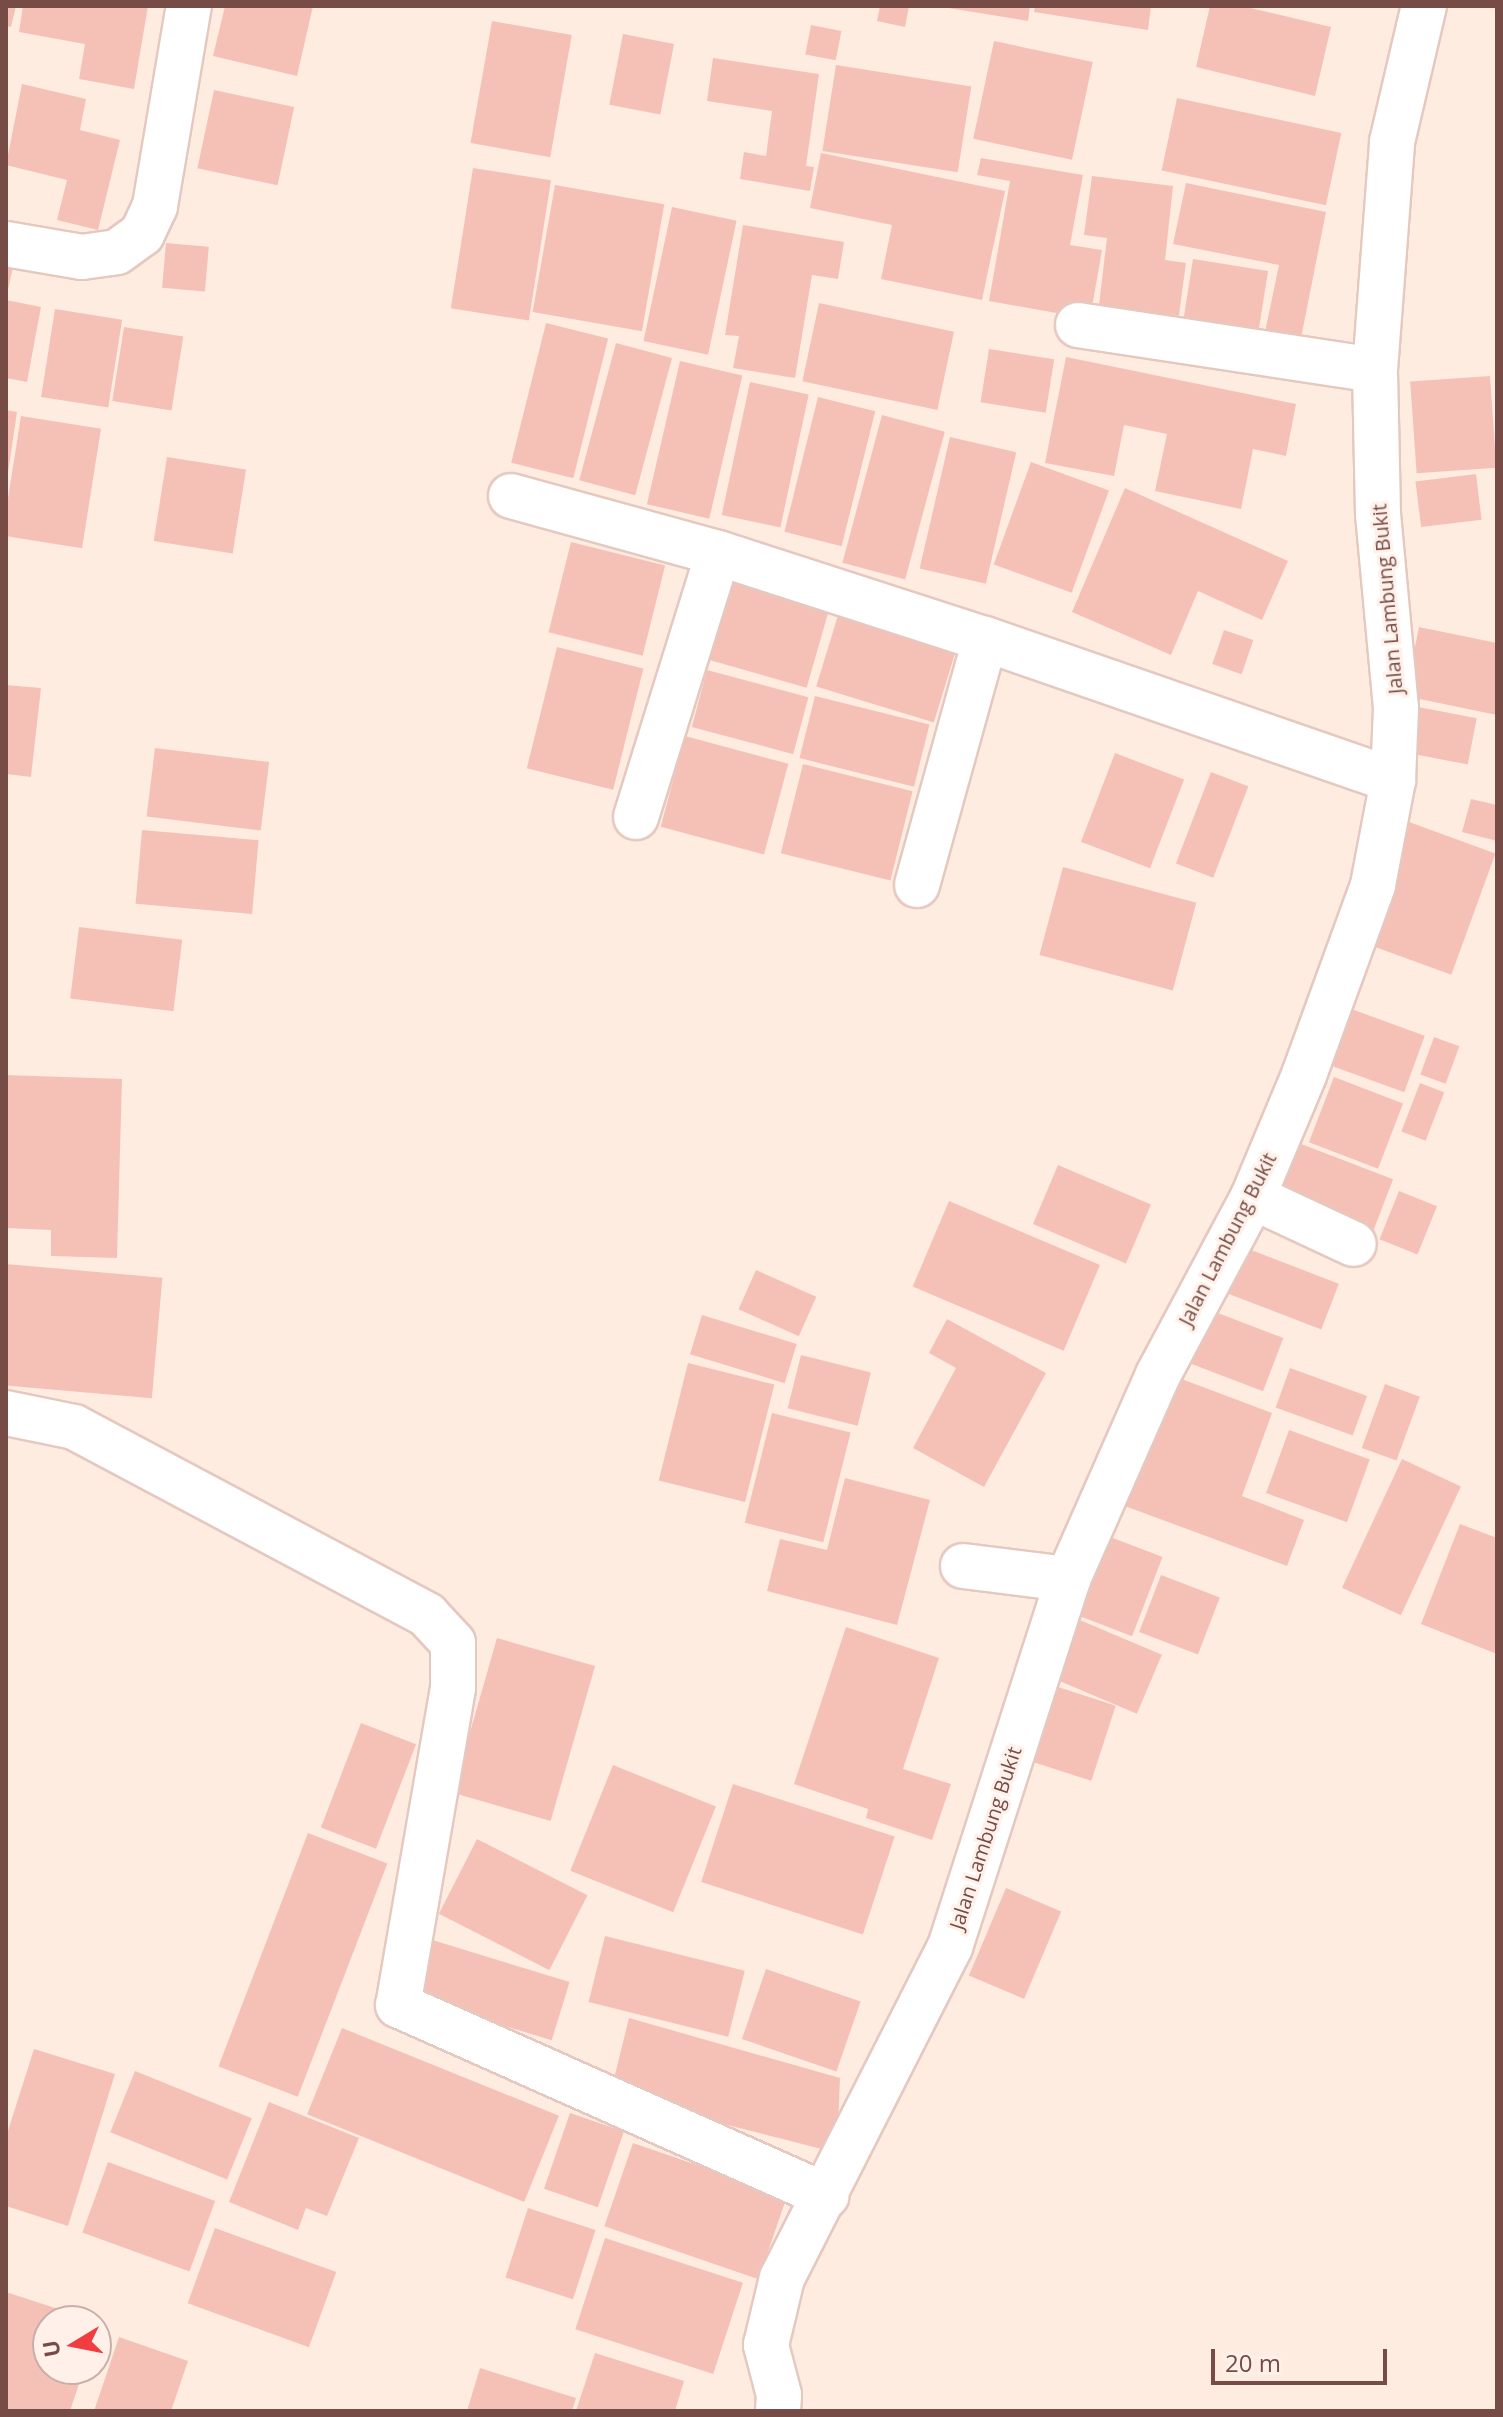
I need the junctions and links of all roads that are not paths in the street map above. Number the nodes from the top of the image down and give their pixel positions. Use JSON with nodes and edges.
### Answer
{"nodes":[{"id":1,"x":189,"y":6,"type":"edge"},
{"id":2,"x":1424,"y":6,"type":"edge"},
{"id":3,"x":6,"y":244,"type":"edge"},
{"id":4,"x":1078,"y":325,"type":"dead end"},
{"id":5,"x":1375,"y":370,"type":"junction"},
{"id":6,"x":511,"y":496,"type":"dead end"},
{"id":7,"x":718,"y":553,"type":"junction"},
{"id":8,"x":985,"y":639,"type":"junction"},
{"id":9,"x":1393,"y":780,"type":"junction"},
{"id":10,"x":636,"y":817,"type":"dead end"},
{"id":11,"x":917,"y":885,"type":"dead end"},
{"id":12,"x":1253,"y":1197,"type":"junction"},
{"id":13,"x":1354,"y":1244,"type":"dead end"},
{"id":14,"x":6,"y":1413,"type":"edge"},
{"id":15,"x":963,"y":1566,"type":"dead end"},
{"id":16,"x":1068,"y":1579,"type":"junction"},
{"id":17,"x":826,"y":2196,"type":"junction"},
{"id":18,"x":778,"y":2411,"type":"edge"}],
"edges":[{"from":1,"to":3,"type":"street"},
{"from":2,"to":5,"type":"street","name":"Jalan Lambung Bukit"},
{"from":4,"to":5,"type":"street"},
{"from":5,"to":9,"type":"street","name":"Jalan Lambung Bukit"},
{"from":6,"to":7,"type":"street"},
{"from":7,"to":8,"type":"street"},
{"from":7,"to":10,"type":"street"},
{"from":8,"to":9,"type":"street"},
{"from":8,"to":11,"type":"street"},
{"from":9,"to":12,"type":"street","name":"Jalan Lambung Bukit"},
{"from":12,"to":13,"type":"street"},
{"from":12,"to":16,"type":"street","name":"Jalan Lambung Bukit"},
{"from":14,"to":17,"type":"street"},
{"from":15,"to":16,"type":"street"},
{"from":16,"to":17,"type":"street","name":"Jalan Lambung Bukit"},
{"from":17,"to":18,"type":"street","name":"Jalan Lambung Bukit"}]}
